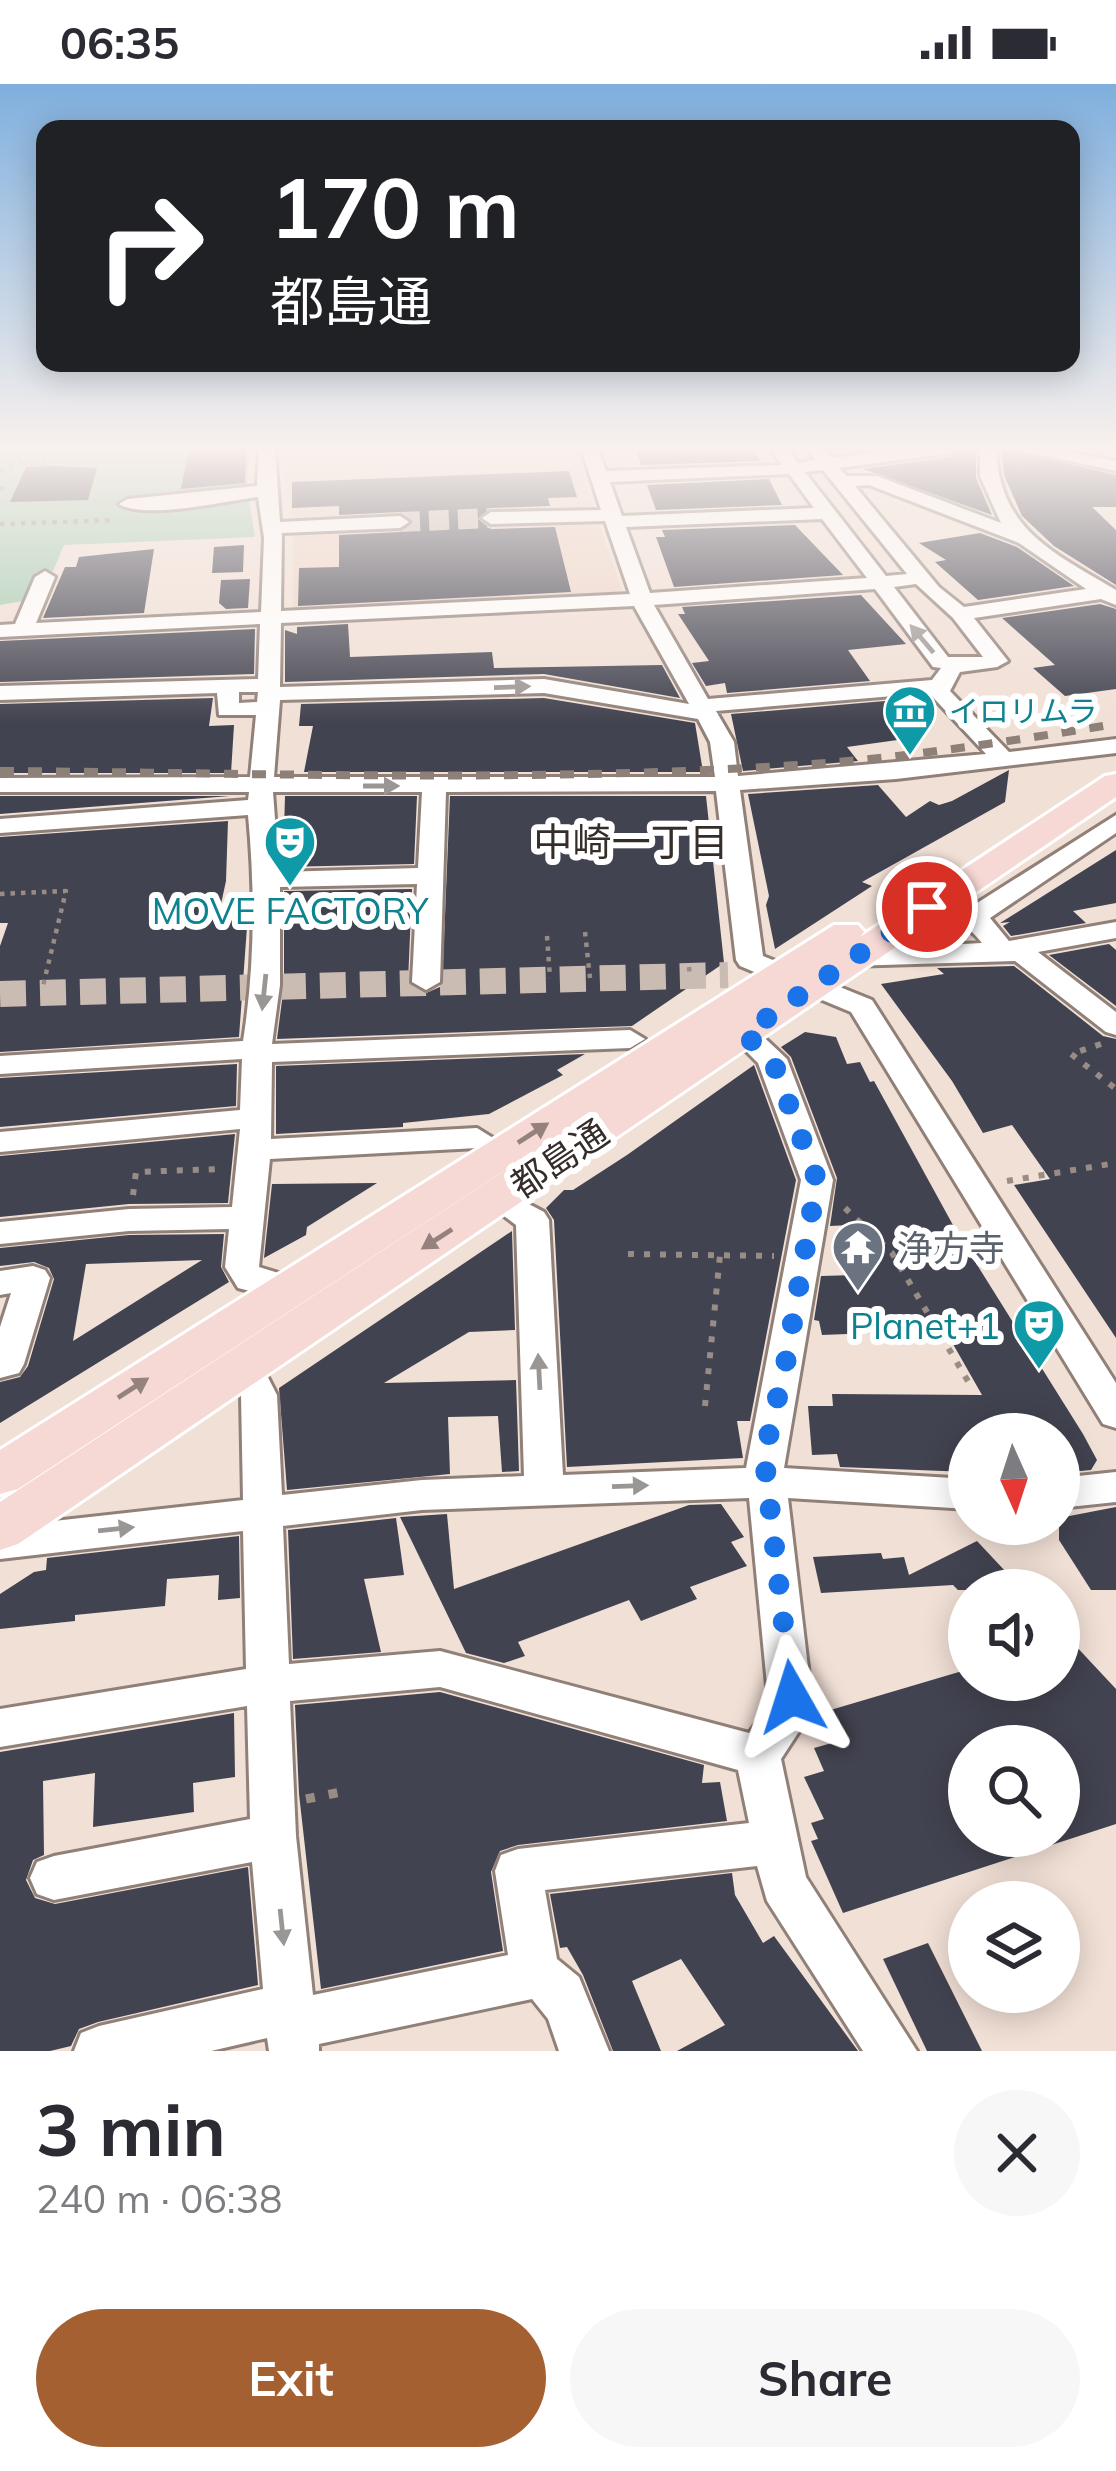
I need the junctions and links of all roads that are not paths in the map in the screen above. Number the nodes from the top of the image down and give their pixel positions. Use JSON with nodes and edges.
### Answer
{"nodes":[{"id":1,"x":272,"y":540,"type":"edge"},
{"id":2,"x":621,"y":540,"type":"edge"},
{"id":3,"x":851,"y":540,"type":"edge"},
{"id":4,"x":890,"y":540,"type":"edge"},
{"id":5,"x":1029,"y":540,"type":"edge"},
{"id":6,"x":45,"y":577,"type":"dead end"},
{"id":7,"x":921,"y":578,"type":"junction"},
{"id":8,"x":885,"y":582,"type":"junction"},
{"id":9,"x":1111,"y":595,"type":"edge"},
{"id":10,"x":642,"y":598,"type":"junction"},
{"id":11,"x":960,"y":614,"type":"junction"},
{"id":12,"x":270,"y":616,"type":"junction"},
{"id":13,"x":11,"y":631,"type":"edge"},
{"id":14,"x":954,"y":666,"type":"junction"},
{"id":15,"x":939,"y":686,"type":"junction"},
{"id":16,"x":0,"y":693,"type":"edge"},
{"id":17,"x":269,"y":696,"type":"junction"},
{"id":18,"x":704,"y":710,"type":"junction"},
{"id":19,"x":1116,"y":749,"type":"edge"},
{"id":20,"x":1004,"y":759,"type":"junction"},
{"id":21,"x":1116,"y":783,"type":"edge"},
{"id":22,"x":0,"y":784,"type":"edge"},
{"id":23,"x":728,"y":784,"type":"junction"},
{"id":24,"x":434,"y":786,"type":"junction"},
{"id":25,"x":262,"y":796,"type":"junction"},
{"id":26,"x":1067,"y":817,"type":"junction"},
{"id":27,"x":0,"y":826,"type":"edge"},
{"id":28,"x":1112,"y":830,"type":"edge"},
{"id":29,"x":428,"y":876,"type":"junction"},
{"id":30,"x":267,"y":880,"type":"junction"},
{"id":31,"x":940,"y":898,"type":"junction"},
{"id":32,"x":975,"y":916,"type":"junction"},
{"id":33,"x":1116,"y":930,"type":"edge"},
{"id":34,"x":1002,"y":950,"type":"junction"},
{"id":35,"x":849,"y":958,"type":"junction"},
{"id":36,"x":426,"y":982,"type":"dead end"},
{"id":37,"x":797,"y":982,"type":"junction"},
{"id":38,"x":1116,"y":1026,"type":"edge"},
{"id":39,"x":744,"y":1034,"type":"junction"},
{"id":40,"x":630,"y":1039,"type":"dead end"},
{"id":41,"x":257,"y":1052,"type":"junction"},
{"id":42,"x":0,"y":1065,"type":"edge"},
{"id":43,"x":477,"y":1138,"type":"dead end"},
{"id":44,"x":0,"y":1142,"type":"edge"},
{"id":45,"x":255,"y":1146,"type":"junction"},
{"id":46,"x":498,"y":1199,"type":"junction"},
{"id":47,"x":246,"y":1219,"type":"junction"},
{"id":48,"x":0,"y":1233,"type":"edge"},
{"id":49,"x":0,"y":1283,"type":"edge"},
{"id":50,"x":289,"y":1289,"type":"junction"},
{"id":51,"x":244,"y":1364,"type":"junction"},
{"id":52,"x":0,"y":1365,"type":"edge"},
{"id":53,"x":1116,"y":1414,"type":"edge"},
{"id":54,"x":0,"y":1475,"type":"edge"},
{"id":55,"x":768,"y":1482,"type":"junction"},
{"id":56,"x":1116,"y":1487,"type":"edge"},
{"id":57,"x":544,"y":1489,"type":"junction"},
{"id":58,"x":1080,"y":1491,"type":"edge"},
{"id":59,"x":948,"y":1493,"type":"edge"},
{"id":60,"x":266,"y":1513,"type":"junction"},
{"id":61,"x":0,"y":1529,"type":"edge"},
{"id":62,"x":0,"y":1543,"type":"edge"},
{"id":63,"x":270,"y":1684,"type":"junction"},
{"id":64,"x":0,"y":1728,"type":"edge"},
{"id":65,"x":758,"y":1755,"type":"junction"},
{"id":66,"x":273,"y":1836,"type":"junction"},
{"id":67,"x":775,"y":1842,"type":"junction"},
{"id":68,"x":54,"y":1878,"type":"dead end"},
{"id":69,"x":535,"y":1974,"type":"junction"},
{"id":70,"x":292,"y":2028,"type":"edge"},
{"id":71,"x":99,"y":2051,"type":"edge"},
{"id":72,"x":584,"y":2051,"type":"edge"},
{"id":73,"x":892,"y":2051,"type":"edge"}],
"edges":[{"from":1,"to":12,"type":"street"},
{"from":2,"to":10,"type":"street"},
{"from":3,"to":8,"type":"street"},
{"from":4,"to":7,"type":"street"},
{"from":5,"to":9,"type":"street"},
{"from":6,"to":13,"type":"street"},
{"from":7,"to":8,"type":"street"},
{"from":7,"to":11,"type":"street"},
{"from":8,"to":10,"type":"street"},
{"from":14,"to":8,"type":"street","one_way":true},
{"from":9,"to":11,"type":"street"},
{"from":10,"to":12,"type":"street"},
{"from":10,"to":18,"type":"street"},
{"from":11,"to":14,"type":"street"},
{"from":12,"to":13,"type":"street"},
{"from":12,"to":17,"type":"street"},
{"from":14,"to":15,"type":"street"},
{"from":15,"to":18,"type":"street"},
{"from":15,"to":20,"type":"street"},
{"from":16,"to":17,"type":"street"},
{"from":17,"to":18,"type":"street","one_way":true},
{"from":17,"to":25,"type":"street"},
{"from":18,"to":23,"type":"street"},
{"from":19,"to":20,"type":"street"},
{"from":19,"to":37,"type":"main road","name":"都島通"},
{"from":20,"to":23,"type":"street"},
{"from":21,"to":26,"type":"main road","name":"都島通"},
{"from":22,"to":25,"type":"street"},
{"from":23,"to":24,"type":"street"},
{"from":23,"to":37,"type":"street"},
{"from":25,"to":24,"type":"street","one_way":true},
{"from":24,"to":29,"type":"street"},
{"from":25,"to":27,"type":"street"},
{"from":25,"to":30,"type":"street"},
{"from":26,"to":28,"type":"street"},
{"from":26,"to":31,"type":"main road","name":"都島通"},
{"from":28,"to":32,"type":"street"},
{"from":29,"to":30,"type":"street"},
{"from":29,"to":36,"type":"street"},
{"from":30,"to":41,"type":"street","one_way":true},
{"from":31,"to":32,"type":"street"},
{"from":31,"to":35,"type":"main road","name":"都島通"},
{"from":32,"to":34,"type":"street"},
{"from":33,"to":34,"type":"street"},
{"from":34,"to":35,"type":"street"},
{"from":34,"to":38,"type":"street"},
{"from":35,"to":37,"type":"main road","name":"都島通"},
{"from":37,"to":39,"type":"main road","name":"都島通"},
{"from":50,"to":37,"type":"main road","name":"都島通","one_way":true},
{"from":37,"to":53,"type":"street"},
{"from":39,"to":46,"type":"main road","name":"都島通"},
{"from":39,"to":55,"type":"street"},
{"from":40,"to":41,"type":"street"},
{"from":41,"to":42,"type":"street"},
{"from":41,"to":45,"type":"street"},
{"from":43,"to":45,"type":"street"},
{"from":44,"to":45,"type":"street"},
{"from":45,"to":47,"type":"street"},
{"from":46,"to":51,"type":"main road","name":"都島通","one_way":true},
{"from":57,"to":46,"type":"street","one_way":true},
{"from":47,"to":48,"type":"street"},
{"from":47,"to":50,"type":"street"},
{"from":49,"to":52,"type":"street"},
{"from":54,"to":50,"type":"main road","name":"都島通","one_way":true},
{"from":51,"to":60,"type":"street"},
{"from":51,"to":61,"type":"main road","name":"都島通"},
{"from":57,"to":55,"type":"street","one_way":true},
{"from":55,"to":59,"type":"street"},
{"from":55,"to":65,"type":"street"},
{"from":56,"to":58,"type":"street"},
{"from":57,"to":60,"type":"street"},
{"from":62,"to":60,"type":"street","one_way":true},
{"from":60,"to":63,"type":"street"},
{"from":63,"to":64,"type":"street"},
{"from":63,"to":65,"type":"street"},
{"from":63,"to":66,"type":"street"},
{"from":65,"to":67,"type":"street"},
{"from":66,"to":68,"type":"street"},
{"from":66,"to":70,"type":"street","one_way":true},
{"from":67,"to":69,"type":"street"},
{"from":67,"to":73,"type":"street"},
{"from":69,"to":70,"type":"street"},
{"from":69,"to":72,"type":"street"},
{"from":70,"to":71,"type":"street"}]}
